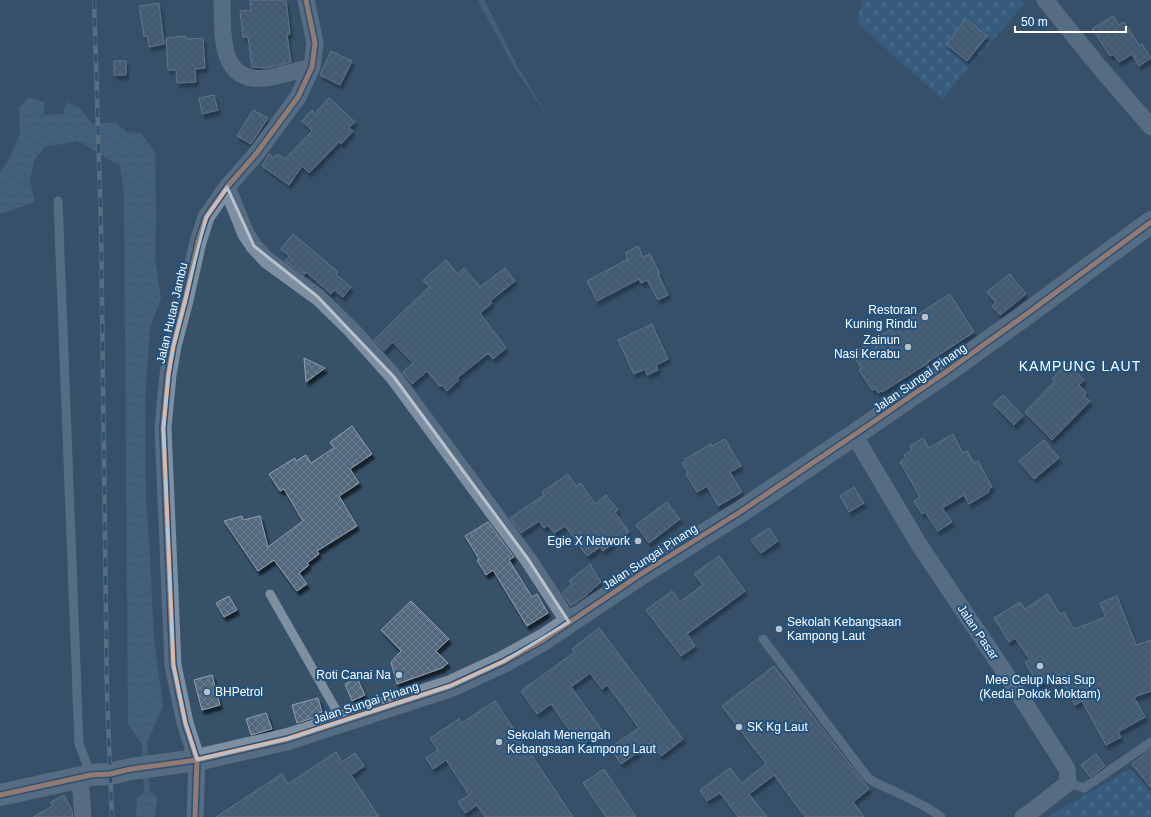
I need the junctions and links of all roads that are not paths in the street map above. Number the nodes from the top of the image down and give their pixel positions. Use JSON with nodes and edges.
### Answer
{"nodes":[{"id":1,"x":222,"y":0,"type":"edge"},
{"id":2,"x":306,"y":0,"type":"edge"},
{"id":3,"x":1045,"y":0,"type":"edge"},
{"id":4,"x":312,"y":67,"type":"junction"},
{"id":5,"x":1150,"y":124,"type":"edge"},
{"id":6,"x":227,"y":187,"type":"junction"},
{"id":7,"x":58,"y":201,"type":"dead end"},
{"id":8,"x":1151,"y":222,"type":"edge"},
{"id":9,"x":854,"y":435,"type":"junction"},
{"id":10,"x":270,"y":594,"type":"dead end"},
{"id":11,"x":569,"y":622,"type":"junction"},
{"id":12,"x":763,"y":639,"type":"dead end"},
{"id":13,"x":343,"y":722,"type":"junction"},
{"id":14,"x":1151,"y":742,"type":"edge"},
{"id":15,"x":197,"y":760,"type":"junction"},
{"id":16,"x":90,"y":776,"type":"junction"},
{"id":17,"x":1068,"y":783,"type":"junction"},
{"id":18,"x":0,"y":795,"type":"edge"},
{"id":19,"x":1030,"y":815,"type":"edge"},
{"id":20,"x":83,"y":817,"type":"edge"},
{"id":21,"x":195,"y":817,"type":"edge"},
{"id":22,"x":941,"y":817,"type":"edge"}],
"edges":[{"from":1,"to":4,"type":"street"},
{"from":2,"to":4,"type":"street","name":"Jalan Hutan Jambu"},
{"from":3,"to":5,"type":"street"},
{"from":4,"to":6,"type":"street","name":"Jalan Hutan Jambu"},
{"from":6,"to":11,"type":"street"},
{"from":6,"to":15,"type":"street","name":"Jalan Hutan Jambu"},
{"from":7,"to":16,"type":"lane"},
{"from":8,"to":9,"type":"street","name":"Jalan Sungai Pinang"},
{"from":9,"to":11,"type":"street","name":"Jalan Sungai Pinang"},
{"from":9,"to":17,"type":"street","name":"Jalan Pasar"},
{"from":10,"to":13,"type":"lane"},
{"from":11,"to":13,"type":"street","name":"Jalan Sungai Pinang"},
{"from":12,"to":22,"type":"lane"},
{"from":13,"to":15,"type":"street","name":"Jalan Sungai Pinang"},
{"from":14,"to":17,"type":"lane"},
{"from":15,"to":16,"type":"street","name":"Jalan Sungai Pinang"},
{"from":15,"to":21,"type":"street","name":"Jalan Hutan Jambu"},
{"from":16,"to":18,"type":"street","name":"Jalan Sungai Pinang"},
{"from":16,"to":20,"type":"street"},
{"from":17,"to":19,"type":"street"}]}
